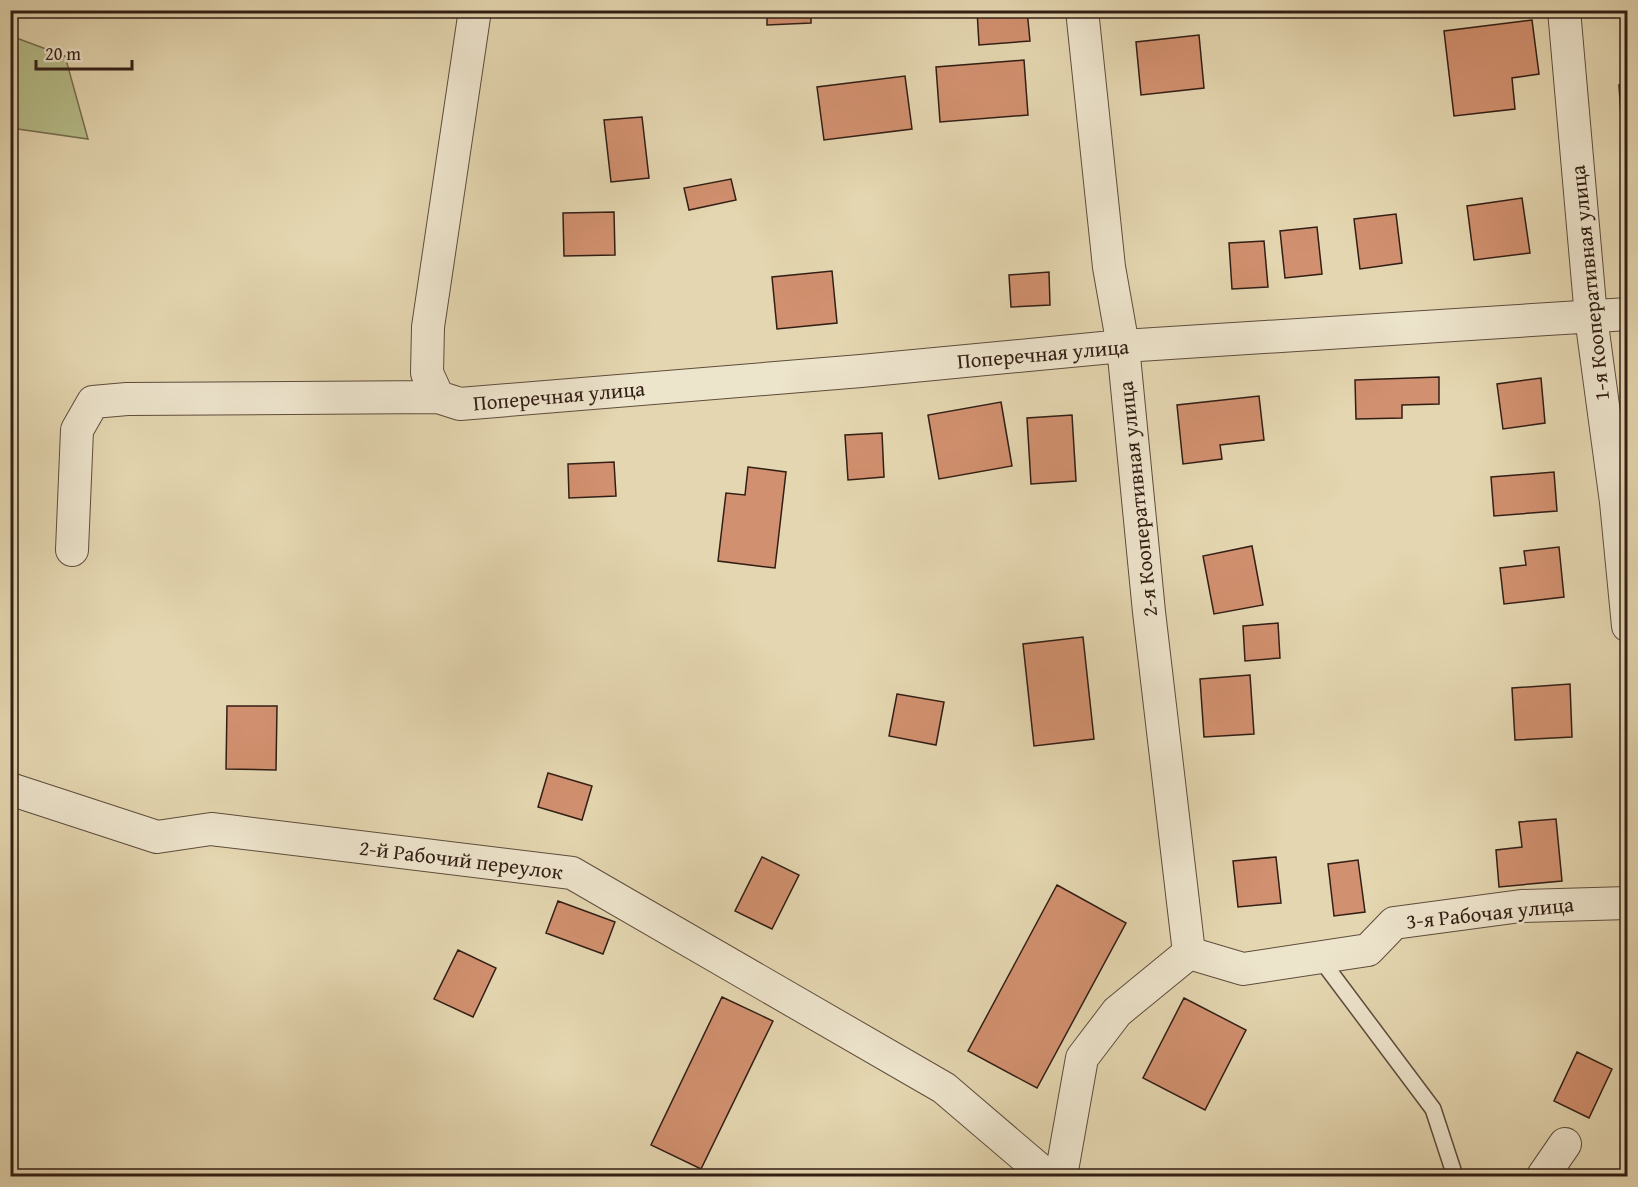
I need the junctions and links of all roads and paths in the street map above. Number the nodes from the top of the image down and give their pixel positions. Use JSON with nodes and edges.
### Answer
{"nodes":[{"id":1,"x":475,"y":10,"type":"edge"},
{"id":2,"x":1082,"y":10,"type":"edge"},
{"id":3,"x":1564,"y":10,"type":"edge"},
{"id":4,"x":1628,"y":314,"type":"edge"},
{"id":5,"x":1591,"y":317,"type":"junction"},
{"id":6,"x":1123,"y":346,"type":"junction"},
{"id":7,"x":449,"y":400,"type":"junction"},
{"id":8,"x":72,"y":550,"type":"dead end"},
{"id":9,"x":1628,"y":626,"type":"edge"},
{"id":10,"x":10,"y":789,"type":"edge"},
{"id":11,"x":1628,"y":903,"type":"edge"},
{"id":12,"x":1189,"y":953,"type":"junction"},
{"id":13,"x":1319,"y":957,"type":"junction"},
{"id":14,"x":1565,"y":1144,"type":"dead end"},
{"id":15,"x":1047,"y":1176,"type":"edge"},
{"id":16,"x":1061,"y":1176,"type":"edge"},
{"id":17,"x":1455,"y":1176,"type":"edge"},
{"id":18,"x":1543,"y":1176,"type":"edge"}],
"edges":[{"from":1,"to":7,"type":"street"},
{"from":2,"to":6,"type":"street","name":"2-я Кооперативная улица"},
{"from":3,"to":5,"type":"street","name":"1-я Кооперативная улица"},
{"from":4,"to":5,"type":"street","name":"Поперечная улица"},
{"from":5,"to":6,"type":"street","name":"Поперечная улица"},
{"from":5,"to":9,"type":"street","name":"1-я Кооперативная улица"},
{"from":6,"to":7,"type":"street","name":"Поперечная улица"},
{"from":6,"to":12,"type":"street","name":"2-я Кооперативная улица"},
{"from":7,"to":8,"type":"street","name":"Поперечная улица"},
{"from":10,"to":15,"type":"street","name":"2-й Рабочий переулок"},
{"from":11,"to":13,"type":"street","name":"3-я Рабочая улица"},
{"from":12,"to":13,"type":"street","name":"3-я Рабочая улица"},
{"from":12,"to":16,"type":"street"},
{"from":13,"to":17,"type":"lane"},
{"from":14,"to":18,"type":"street"}]}
